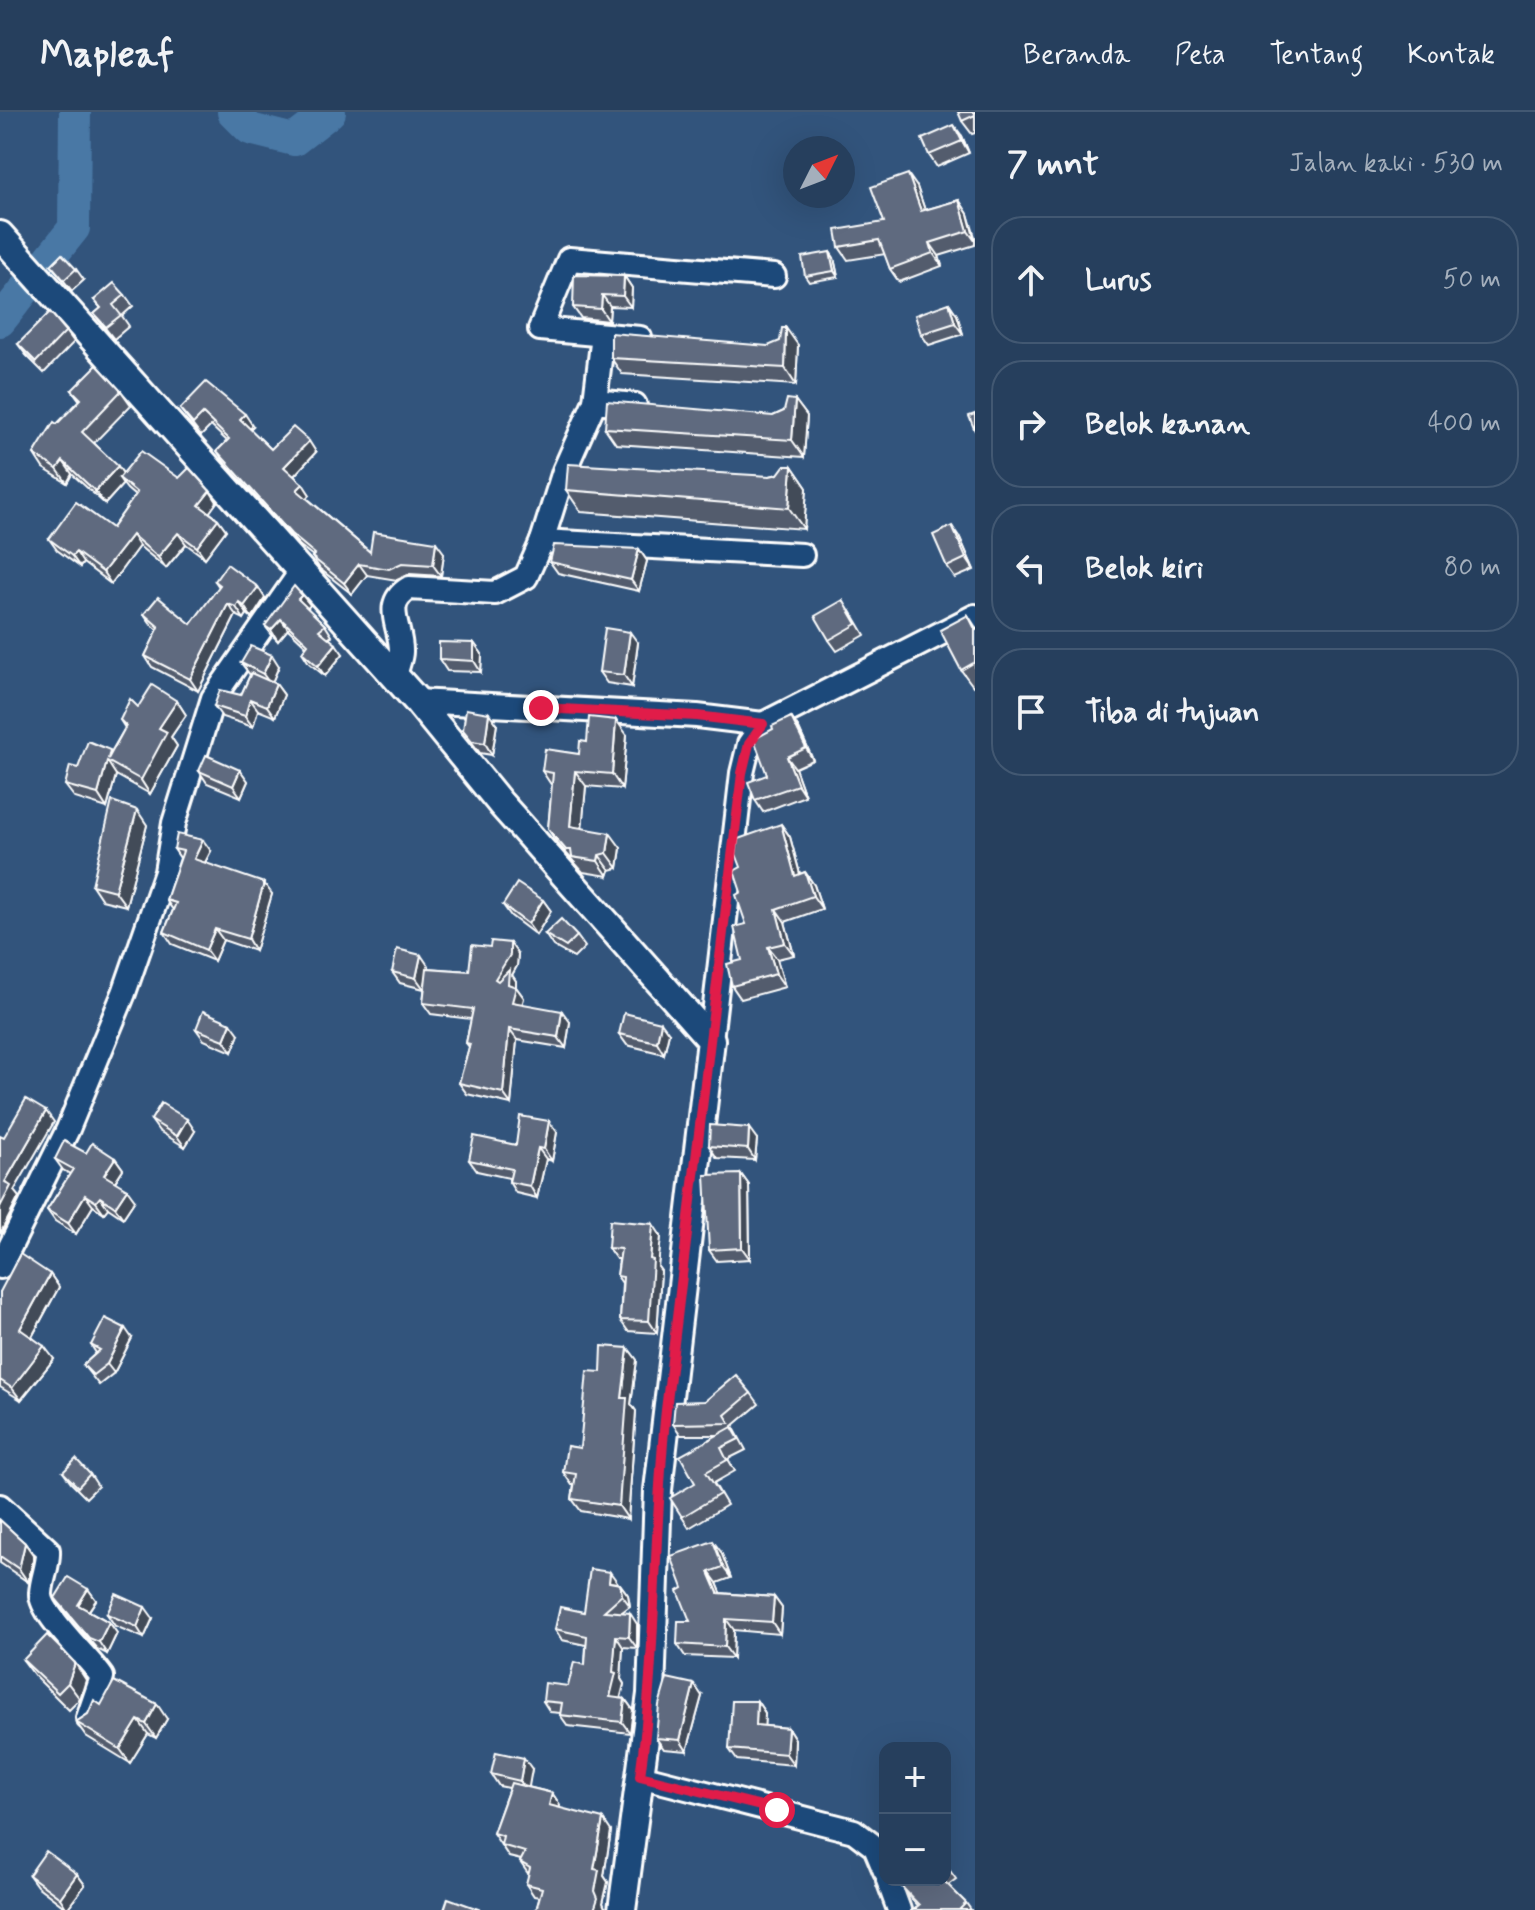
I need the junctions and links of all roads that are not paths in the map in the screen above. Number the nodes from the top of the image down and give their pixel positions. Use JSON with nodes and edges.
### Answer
{"nodes":[{"id":1,"x":8,"y":245,"type":"edge"},
{"id":2,"x":774,"y":276,"type":"dead end"},
{"id":3,"x":603,"y":335,"type":"junction"},
{"id":4,"x":663,"y":339,"type":"edge"},
{"id":5,"x":595,"y":401,"type":"junction"},
{"id":6,"x":659,"y":407,"type":"edge"},
{"id":7,"x":564,"y":471,"type":"junction"},
{"id":8,"x":596,"y":473,"type":"edge"},
{"id":9,"x":542,"y":541,"type":"junction"},
{"id":10,"x":802,"y":555,"type":"dead end"},
{"id":11,"x":300,"y":573,"type":"junction"},
{"id":12,"x":975,"y":616,"type":"edge"},
{"id":13,"x":395,"y":677,"type":"junction"},
{"id":14,"x":417,"y":701,"type":"junction"},
{"id":15,"x":763,"y":724,"type":"junction"},
{"id":16,"x":711,"y":1040,"type":"junction"},
{"id":17,"x":0,"y":1267,"type":"edge"},
{"id":18,"x":0,"y":1506,"type":"edge"},
{"id":19,"x":88,"y":1718,"type":"edge"},
{"id":20,"x":640,"y":1776,"type":"junction"},
{"id":21,"x":879,"y":1857,"type":"edge"},
{"id":22,"x":890,"y":1886,"type":"edge"},
{"id":23,"x":622,"y":1910,"type":"edge"},
{"id":24,"x":899,"y":1910,"type":"edge"}],
"edges":[{"from":1,"to":11,"type":"street"},
{"from":2,"to":3,"type":"street"},
{"from":3,"to":4,"type":"street"},
{"from":3,"to":5,"type":"street"},
{"from":5,"to":6,"type":"street"},
{"from":5,"to":7,"type":"street"},
{"from":7,"to":8,"type":"street"},
{"from":7,"to":9,"type":"street"},
{"from":9,"to":10,"type":"street"},
{"from":9,"to":13,"type":"street"},
{"from":11,"to":13,"type":"street"},
{"from":11,"to":17,"type":"street"},
{"from":12,"to":15,"type":"street"},
{"from":13,"to":14,"type":"street"},
{"from":14,"to":15,"type":"street"},
{"from":14,"to":16,"type":"street"},
{"from":15,"to":16,"type":"street"},
{"from":16,"to":20,"type":"street"},
{"from":18,"to":19,"type":"street"},
{"from":20,"to":21,"type":"street"},
{"from":20,"to":23,"type":"street"},
{"from":22,"to":24,"type":"street"}]}
